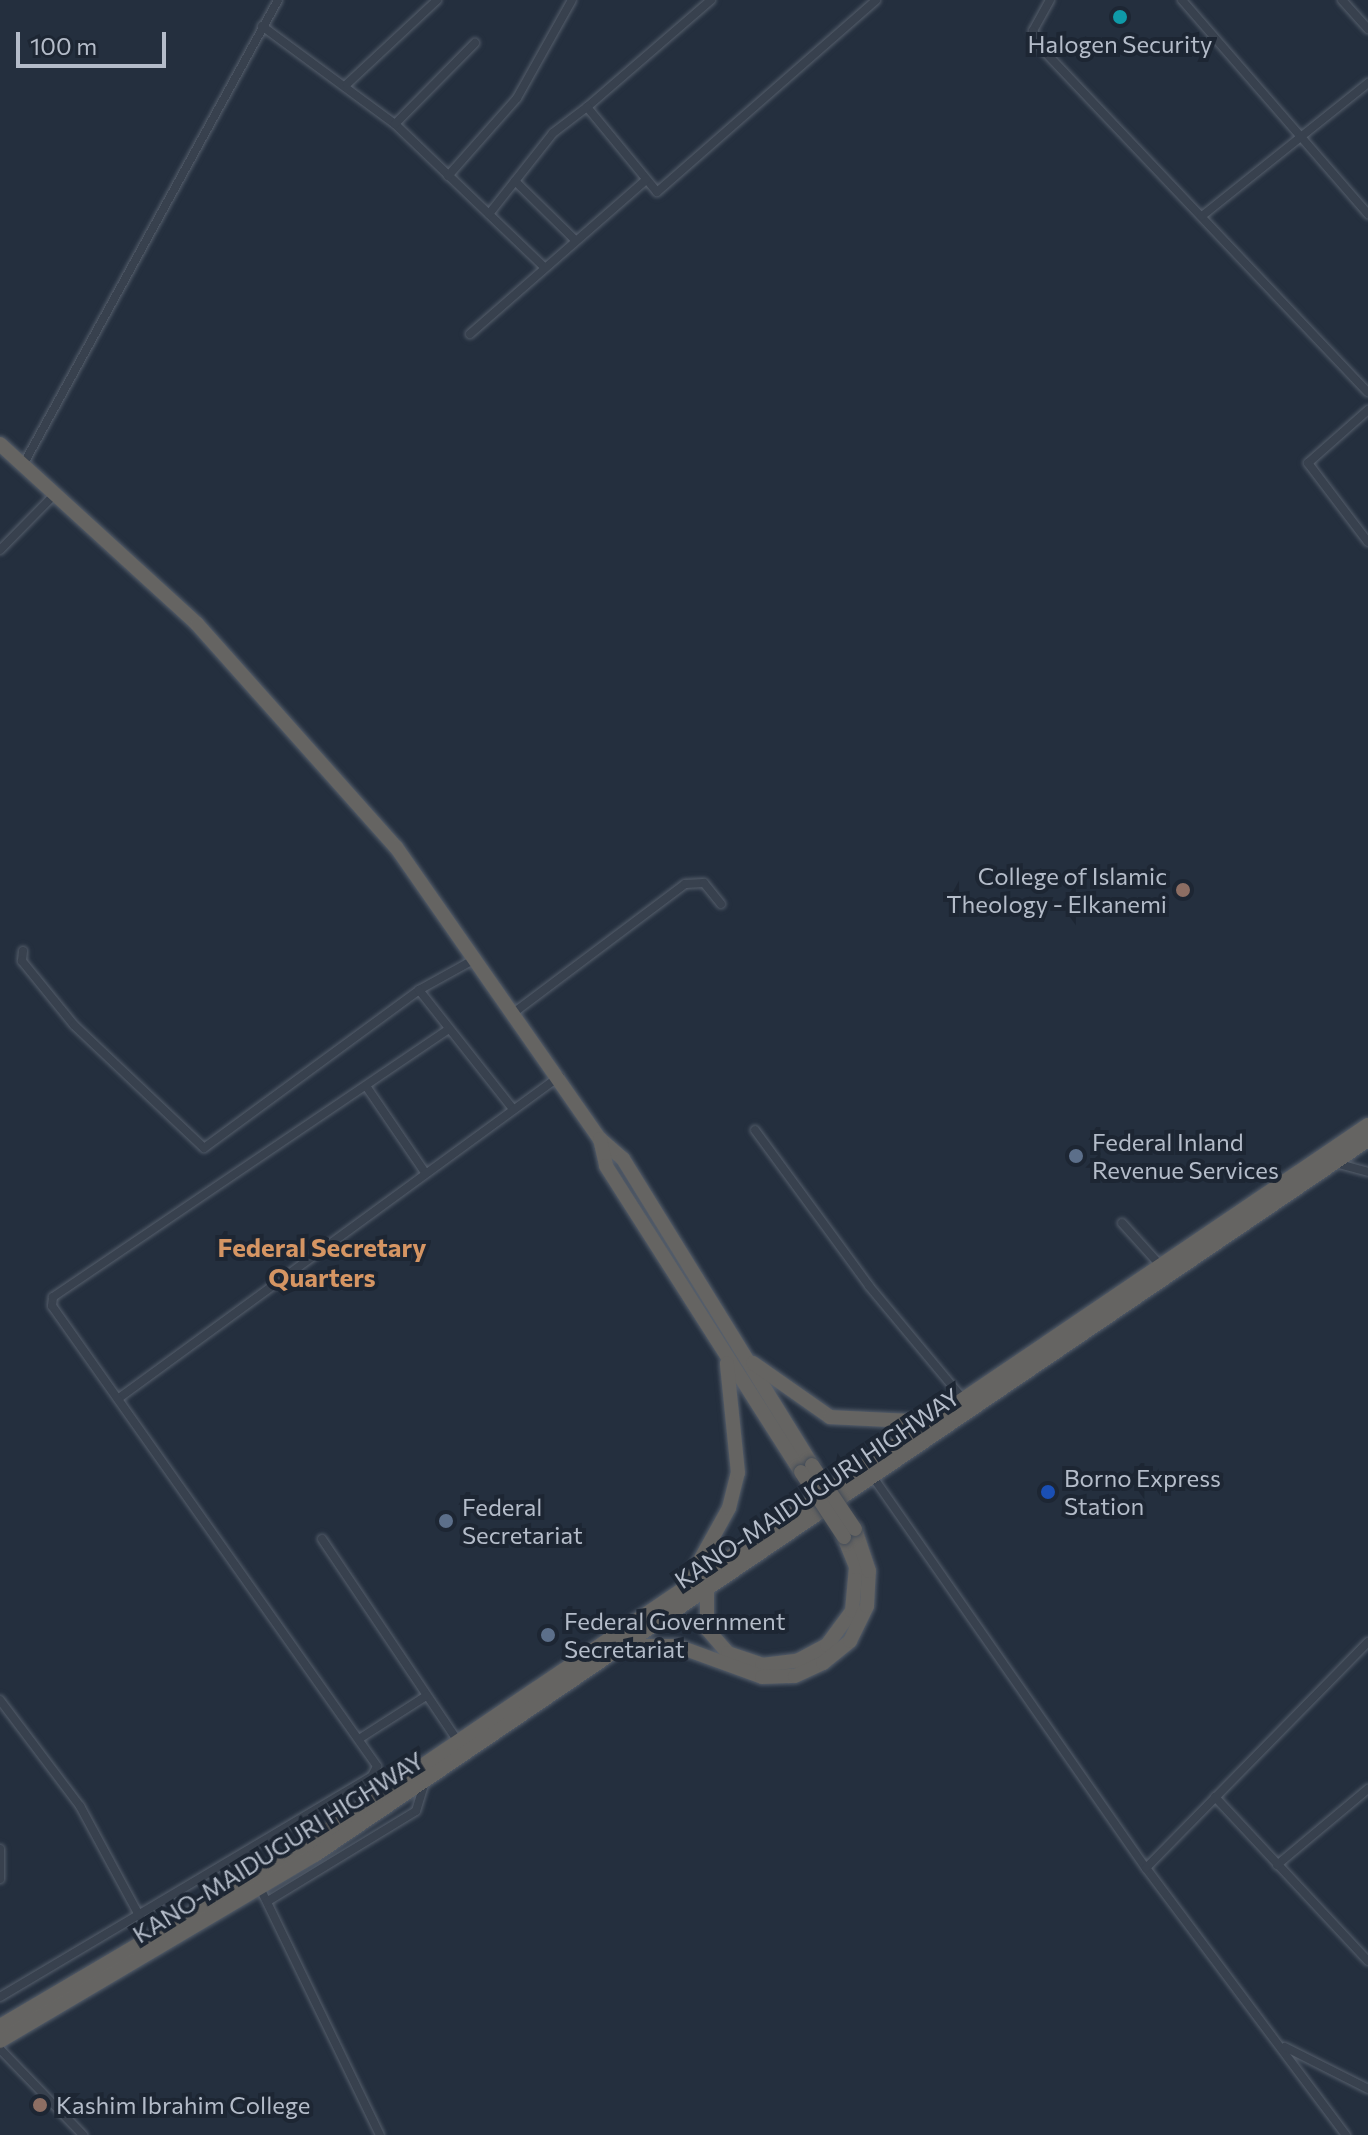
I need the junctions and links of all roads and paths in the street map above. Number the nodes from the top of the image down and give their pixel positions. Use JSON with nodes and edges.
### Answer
{"nodes":[{"id":1,"x":278,"y":0,"type":"edge"},
{"id":2,"x":437,"y":0,"type":"edge"},
{"id":3,"x":572,"y":0,"type":"edge"},
{"id":4,"x":711,"y":0,"type":"edge"},
{"id":5,"x":876,"y":0,"type":"edge"},
{"id":6,"x":1050,"y":0,"type":"edge"},
{"id":7,"x":1182,"y":0,"type":"edge"},
{"id":8,"x":1342,"y":0,"type":"edge"},
{"id":9,"x":262,"y":26,"type":"junction"},
{"id":10,"x":1368,"y":29,"type":"edge"},
{"id":11,"x":475,"y":43,"type":"dead end"},
{"id":12,"x":1368,"y":83,"type":"edge"},
{"id":13,"x":347,"y":84,"type":"junction"},
{"id":14,"x":587,"y":107,"type":"junction"},
{"id":15,"x":395,"y":124,"type":"junction"},
{"id":16,"x":1302,"y":141,"type":"junction"},
{"id":17,"x":448,"y":176,"type":"junction"},
{"id":18,"x":646,"y":180,"type":"junction"},
{"id":19,"x":515,"y":181,"type":"junction"},
{"id":20,"x":489,"y":214,"type":"junction"},
{"id":21,"x":1368,"y":214,"type":"edge"},
{"id":22,"x":1202,"y":216,"type":"junction"},
{"id":23,"x":574,"y":239,"type":"junction"},
{"id":24,"x":544,"y":267,"type":"junction"},
{"id":25,"x":470,"y":334,"type":"dead end"},
{"id":26,"x":1368,"y":392,"type":"edge"},
{"id":27,"x":1368,"y":410,"type":"edge"},
{"id":28,"x":0,"y":444,"type":"edge"},
{"id":29,"x":23,"y":465,"type":"junction"},
{"id":30,"x":56,"y":492,"type":"junction"},
{"id":31,"x":1368,"y":542,"type":"edge"},
{"id":32,"x":0,"y":550,"type":"edge"},
{"id":33,"x":721,"y":904,"type":"dead end"},
{"id":34,"x":23,"y":951,"type":"dead end"},
{"id":35,"x":479,"y":956,"type":"junction"},
{"id":36,"x":419,"y":990,"type":"junction"},
{"id":37,"x":516,"y":1011,"type":"junction"},
{"id":38,"x":446,"y":1031,"type":"junction"},
{"id":39,"x":560,"y":1076,"type":"junction"},
{"id":40,"x":366,"y":1086,"type":"junction"},
{"id":41,"x":513,"y":1109,"type":"junction"},
{"id":42,"x":1368,"y":1125,"type":"edge"},
{"id":43,"x":755,"y":1130,"type":"dead end"},
{"id":44,"x":1368,"y":1140,"type":"edge"},
{"id":45,"x":1335,"y":1163,"type":"junction"},
{"id":46,"x":424,"y":1171,"type":"junction"},
{"id":47,"x":1368,"y":1172,"type":"edge"},
{"id":48,"x":1122,"y":1223,"type":"dead end"},
{"id":49,"x":1160,"y":1265,"type":"junction"},
{"id":50,"x":730,"y":1351,"type":"junction"},
{"id":51,"x":119,"y":1398,"type":"junction"},
{"id":52,"x":963,"y":1399,"type":"junction"},
{"id":53,"x":930,"y":1422,"type":"junction"},
{"id":54,"x":873,"y":1477,"type":"junction"},
{"id":55,"x":849,"y":1533,"type":"junction"},
{"id":56,"x":322,"y":1539,"type":"dead end"},
{"id":57,"x":685,"y":1587,"type":"junction"},
{"id":58,"x":707,"y":1590,"type":"junction"},
{"id":59,"x":1368,"y":1642,"type":"edge"},
{"id":60,"x":625,"y":1647,"type":"junction"},
{"id":61,"x":426,"y":1696,"type":"junction"},
{"id":62,"x":0,"y":1700,"type":"edge"},
{"id":63,"x":359,"y":1739,"type":"junction"},
{"id":64,"x":463,"y":1747,"type":"junction"},
{"id":65,"x":1368,"y":1789,"type":"edge"},
{"id":66,"x":1215,"y":1797,"type":"junction"},
{"id":67,"x":0,"y":1849,"type":"edge"},
{"id":68,"x":1277,"y":1865,"type":"junction"},
{"id":69,"x":1146,"y":1868,"type":"junction"},
{"id":70,"x":0,"y":1879,"type":"edge"},
{"id":71,"x":265,"y":1895,"type":"junction"},
{"id":72,"x":140,"y":1917,"type":"junction"},
{"id":73,"x":1368,"y":1948,"type":"edge"},
{"id":74,"x":1364,"y":1958,"type":"edge"},
{"id":75,"x":0,"y":1997,"type":"edge"},
{"id":76,"x":0,"y":2026,"type":"edge"},
{"id":77,"x":0,"y":2041,"type":"edge"},
{"id":78,"x":1284,"y":2047,"type":"junction"},
{"id":79,"x":0,"y":2049,"type":"edge"},
{"id":80,"x":1368,"y":2089,"type":"edge"},
{"id":81,"x":83,"y":2135,"type":"edge"},
{"id":82,"x":380,"y":2135,"type":"edge"},
{"id":83,"x":1346,"y":2135,"type":"edge"}],
"edges":[{"from":1,"to":9,"type":"street"},
{"from":2,"to":13,"type":"street"},
{"from":3,"to":17,"type":"street"},
{"from":4,"to":14,"type":"street"},
{"from":5,"to":18,"type":"street"},
{"from":6,"to":22,"type":"street"},
{"from":7,"to":16,"type":"street"},
{"from":8,"to":10,"type":"street"},
{"from":9,"to":13,"type":"street"},
{"from":9,"to":29,"type":"street"},
{"from":11,"to":15,"type":"street"},
{"from":12,"to":16,"type":"street"},
{"from":13,"to":15,"type":"street"},
{"from":14,"to":18,"type":"street"},
{"from":14,"to":19,"type":"street"},
{"from":15,"to":17,"type":"street"},
{"from":16,"to":21,"type":"street"},
{"from":16,"to":22,"type":"street"},
{"from":17,"to":20,"type":"street"},
{"from":18,"to":23,"type":"street"},
{"from":19,"to":20,"type":"street"},
{"from":19,"to":23,"type":"street"},
{"from":20,"to":24,"type":"street"},
{"from":22,"to":26,"type":"street"},
{"from":23,"to":24,"type":"street"},
{"from":24,"to":25,"type":"street"},
{"from":27,"to":31,"type":"street"},
{"from":28,"to":29,"type":"highway"},
{"from":29,"to":30,"type":"highway"},
{"from":30,"to":32,"type":"street"},
{"from":30,"to":35,"type":"highway"},
{"from":33,"to":37,"type":"street"},
{"from":34,"to":36,"type":"street"},
{"from":35,"to":36,"type":"street"},
{"from":35,"to":37,"type":"highway"},
{"from":36,"to":38,"type":"street"},
{"from":37,"to":39,"type":"highway"},
{"from":38,"to":40,"type":"street"},
{"from":38,"to":41,"type":"street"},
{"from":39,"to":41,"type":"street"},
{"from":39,"to":50,"type":"highway"},
{"from":40,"to":46,"type":"street"},
{"from":40,"to":51,"type":"street"},
{"from":41,"to":46,"type":"street"},
{"from":42,"to":49,"type":"highway","name":"KANO-MAIDUGURI HIGHWAY"},
{"from":43,"to":52,"type":"street"},
{"from":44,"to":45,"type":"highway","name":"KANO-MAIDUGURI HIGHWAY"},
{"from":45,"to":47,"type":"street"},
{"from":45,"to":54,"type":"highway","name":"KANO-MAIDUGURI HIGHWAY"},
{"from":46,"to":51,"type":"street"},
{"from":48,"to":49,"type":"street"},
{"from":49,"to":52,"type":"highway","name":"KANO-MAIDUGURI HIGHWAY"},
{"from":50,"to":53,"type":"highway"},
{"from":50,"to":55,"type":"highway","bridge":true},
{"from":50,"to":57,"type":"highway"},
{"from":51,"to":63,"type":"street"},
{"from":52,"to":53,"type":"highway","name":"KANO-MAIDUGURI HIGHWAY"},
{"from":53,"to":57,"type":"highway","name":"KANO-MAIDUGURI HIGHWAY"},
{"from":54,"to":58,"type":"highway","name":"KANO-MAIDUGURI HIGHWAY"},
{"from":54,"to":69,"type":"street"},
{"from":55,"to":58,"type":"highway"},
{"from":55,"to":60,"type":"highway"},
{"from":56,"to":61,"type":"street"},
{"from":57,"to":64,"type":"highway","name":"KANO-MAIDUGURI HIGHWAY"},
{"from":58,"to":60,"type":"highway","name":"KANO-MAIDUGURI HIGHWAY"},
{"from":59,"to":66,"type":"street"},
{"from":60,"to":64,"type":"highway","name":"KANO-MAIDUGURI HIGHWAY"},
{"from":61,"to":63,"type":"street"},
{"from":61,"to":64,"type":"street"},
{"from":62,"to":72,"type":"street"},
{"from":63,"to":72,"type":"street"},
{"from":64,"to":71,"type":"highway","name":"KANO-MAIDUGURI HIGHWAY"},
{"from":64,"to":76,"type":"highway","name":"KANO-MAIDUGURI HIGHWAY"},
{"from":65,"to":68,"type":"street"},
{"from":66,"to":68,"type":"street"},
{"from":66,"to":69,"type":"street"},
{"from":67,"to":70,"type":"street"},
{"from":68,"to":74,"type":"street"},
{"from":69,"to":78,"type":"street"},
{"from":71,"to":77,"type":"highway","name":"KANO-MAIDUGURI HIGHWAY"},
{"from":71,"to":82,"type":"street"},
{"from":72,"to":75,"type":"street"},
{"from":73,"to":74,"type":"street"},
{"from":78,"to":80,"type":"street"},
{"from":78,"to":83,"type":"street"},
{"from":79,"to":81,"type":"street"}]}
